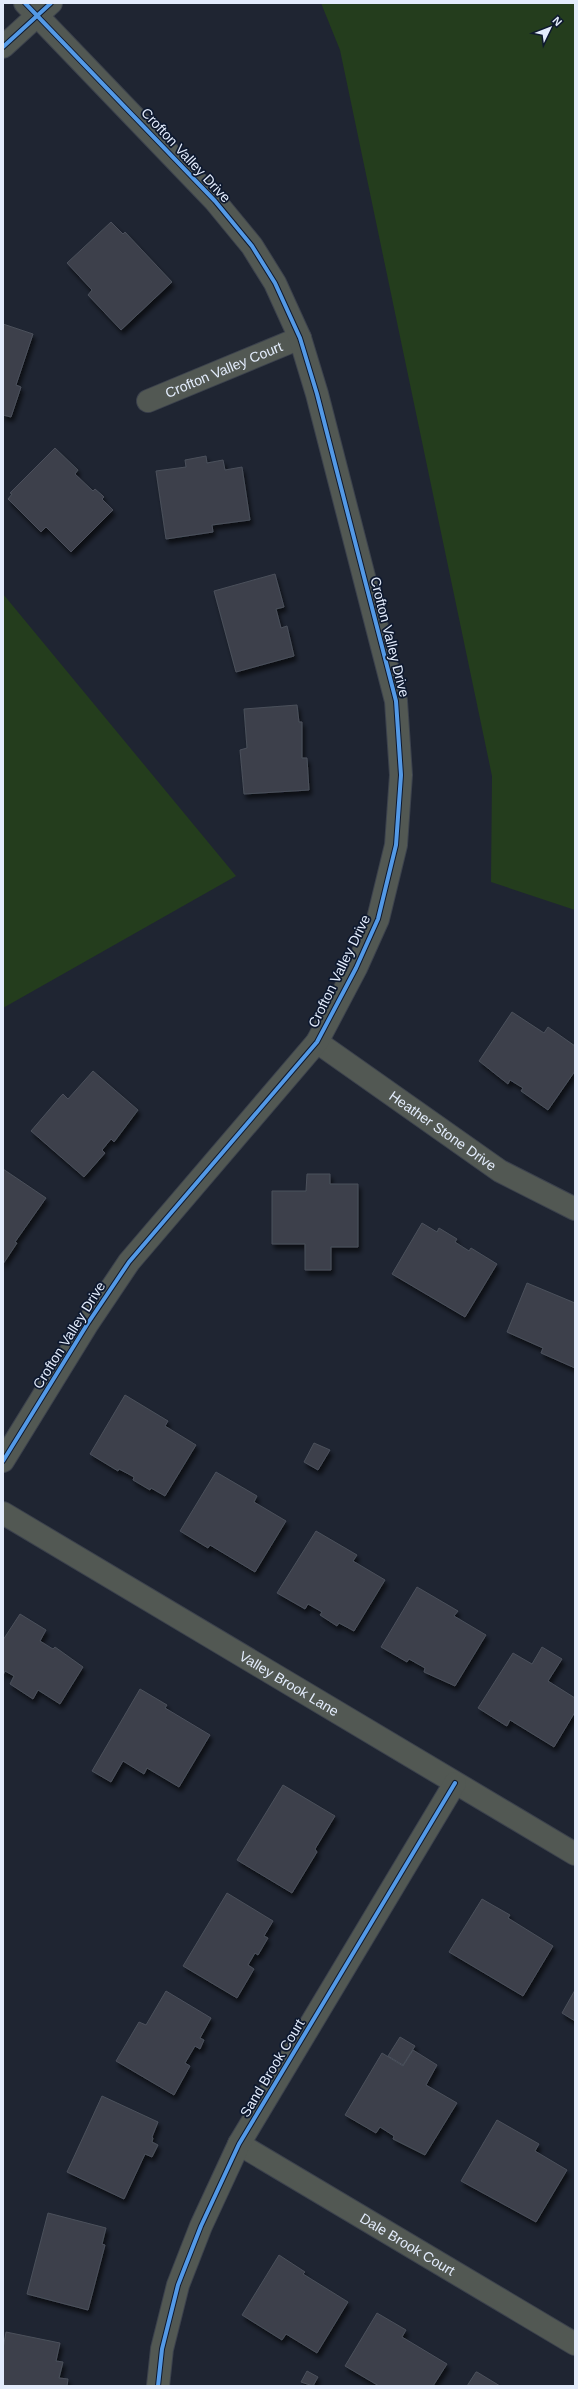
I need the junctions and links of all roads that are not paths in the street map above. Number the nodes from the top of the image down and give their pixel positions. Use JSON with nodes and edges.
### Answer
{"nodes":[{"id":1,"x":38,"y":7,"type":"edge"},
{"id":2,"x":3,"y":47,"type":"edge"},
{"id":3,"x":300,"y":338,"type":"junction"},
{"id":4,"x":148,"y":401,"type":"dead end"},
{"id":5,"x":317,"y":1042,"type":"junction"},
{"id":6,"x":575,"y":1209,"type":"edge"},
{"id":7,"x":3,"y":1461,"type":"edge"},
{"id":8,"x":3,"y":1513,"type":"edge"},
{"id":9,"x":455,"y":1783,"type":"junction"},
{"id":10,"x":575,"y":1854,"type":"edge"},
{"id":11,"x":239,"y":2144,"type":"junction"},
{"id":12,"x":575,"y":2344,"type":"edge"},
{"id":13,"x":158,"y":2386,"type":"edge"}],
"edges":[{"from":1,"to":2,"type":"street"},
{"from":1,"to":3,"type":"street","name":"Crofton Valley Drive"},
{"from":3,"to":4,"type":"street","name":"Crofton Valley Court"},
{"from":3,"to":5,"type":"street","name":"Crofton Valley Drive"},
{"from":5,"to":6,"type":"street","name":"Heather Stone Drive"},
{"from":5,"to":7,"type":"street","name":"Crofton Valley Drive"},
{"from":8,"to":9,"type":"street","name":"Valley Brook Lane"},
{"from":9,"to":10,"type":"street","name":"Valley Brook Lane"},
{"from":9,"to":11,"type":"street","name":"Sand Brook Court"},
{"from":11,"to":12,"type":"street","name":"Dale Brook Court"},
{"from":11,"to":13,"type":"street","name":"Sand Brook Court"}]}
